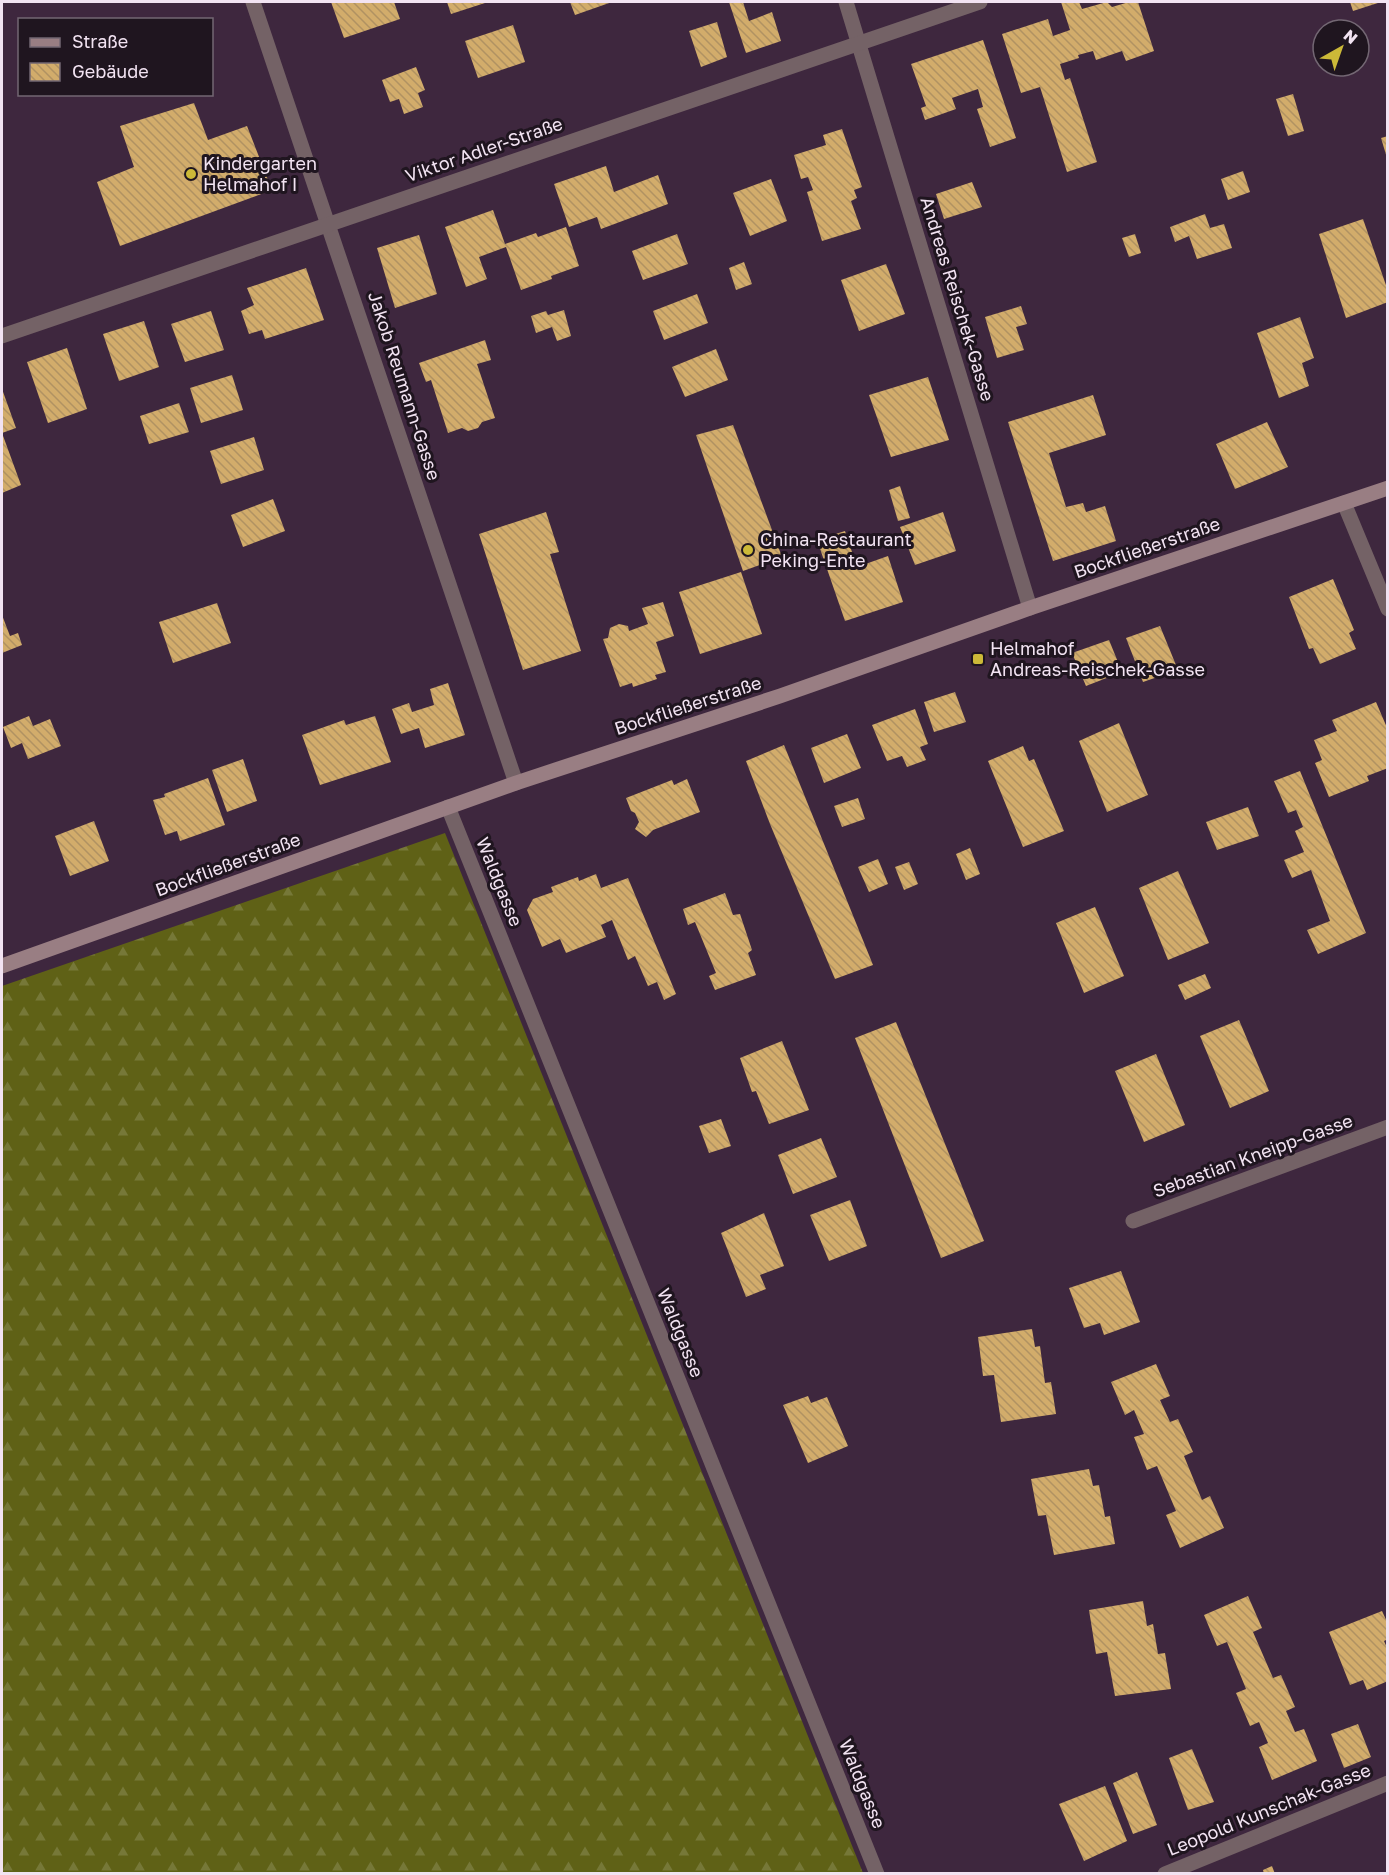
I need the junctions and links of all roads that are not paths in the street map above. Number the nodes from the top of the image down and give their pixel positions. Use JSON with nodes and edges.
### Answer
{"nodes":[{"id":1,"x":253,"y":2,"type":"edge"},
{"id":2,"x":846,"y":2,"type":"edge"},
{"id":3,"x":980,"y":2,"type":"edge"},
{"id":4,"x":859,"y":42,"type":"junction"},
{"id":5,"x":329,"y":223,"type":"junction"},
{"id":6,"x":2,"y":336,"type":"edge"},
{"id":7,"x":1388,"y":488,"type":"edge"},
{"id":8,"x":1344,"y":503,"type":"junction"},
{"id":9,"x":1030,"y":608,"type":"junction"},
{"id":10,"x":1388,"y":609,"type":"edge"},
{"id":11,"x":516,"y":783,"type":"junction"},
{"id":12,"x":448,"y":807,"type":"junction"},
{"id":13,"x":2,"y":966,"type":"edge"},
{"id":14,"x":1388,"y":1127,"type":"edge"},
{"id":15,"x":1133,"y":1221,"type":"dead end"},
{"id":16,"x":1388,"y":1783,"type":"edge"},
{"id":17,"x":877,"y":1874,"type":"edge"},
{"id":18,"x":1165,"y":1874,"type":"edge"}],
"edges":[{"from":1,"to":5,"type":"street","name":"Jakob Reumann-Gasse"},
{"from":2,"to":4,"type":"street","name":"Andreas Reischek-Gasse"},
{"from":3,"to":4,"type":"street","name":"Viktor Adler-Straße"},
{"from":4,"to":5,"type":"street","name":"Viktor Adler-Straße"},
{"from":4,"to":9,"type":"street","name":"Andreas Reischek-Gasse"},
{"from":5,"to":6,"type":"street","name":"Viktor Adler-Straße"},
{"from":5,"to":11,"type":"street","name":"Jakob Reumann-Gasse"},
{"from":7,"to":8,"type":"main road","name":"Bockfließerstraße"},
{"from":8,"to":9,"type":"main road","name":"Bockfließerstraße"},
{"from":8,"to":10,"type":"street"},
{"from":9,"to":11,"type":"main road","name":"Bockfließerstraße"},
{"from":11,"to":12,"type":"main road","name":"Bockfließerstraße"},
{"from":12,"to":13,"type":"main road","name":"Bockfließerstraße"},
{"from":12,"to":17,"type":"street","name":"Waldgasse"},
{"from":14,"to":15,"type":"street","name":"Sebastian Kneipp-Gasse"},
{"from":16,"to":18,"type":"street","name":"Leopold Kunschak-Gasse"}]}
